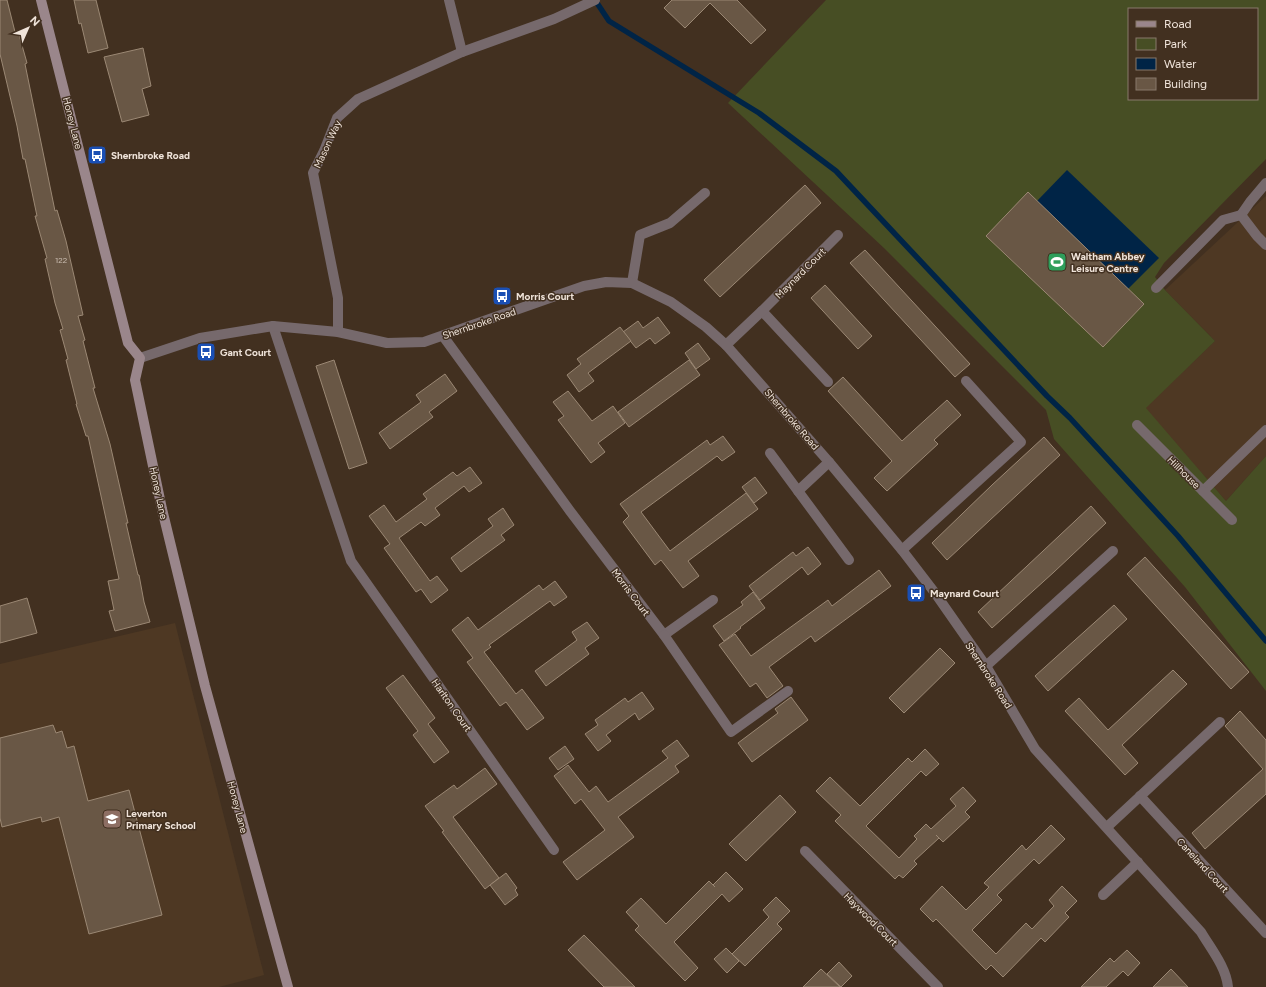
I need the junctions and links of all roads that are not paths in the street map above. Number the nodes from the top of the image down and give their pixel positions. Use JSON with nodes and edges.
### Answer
{"nodes":[{"id":1,"x":42,"y":0,"type":"edge"},
{"id":2,"x":449,"y":0,"type":"edge"},
{"id":3,"x":595,"y":0,"type":"edge"},
{"id":4,"x":462,"y":52,"type":"junction"},
{"id":5,"x":1266,"y":183,"type":"edge"},
{"id":6,"x":705,"y":193,"type":"dead end"},
{"id":7,"x":1241,"y":215,"type":"junction"},
{"id":8,"x":838,"y":235,"type":"dead end"},
{"id":9,"x":1266,"y":245,"type":"edge"},
{"id":10,"x":632,"y":283,"type":"junction"},
{"id":11,"x":1156,"y":288,"type":"dead end"},
{"id":12,"x":762,"y":311,"type":"junction"},
{"id":13,"x":273,"y":326,"type":"junction"},
{"id":14,"x":338,"y":332,"type":"junction"},
{"id":15,"x":443,"y":336,"type":"junction"},
{"id":16,"x":726,"y":344,"type":"junction"},
{"id":17,"x":140,"y":358,"type":"junction"},
{"id":18,"x":966,"y":381,"type":"dead end"},
{"id":19,"x":828,"y":382,"type":"dead end"},
{"id":20,"x":1137,"y":425,"type":"dead end"},
{"id":21,"x":1266,"y":430,"type":"edge"},
{"id":22,"x":770,"y":453,"type":"dead end"},
{"id":23,"x":829,"y":462,"type":"junction"},
{"id":24,"x":798,"y":491,"type":"junction"},
{"id":25,"x":1203,"y":491,"type":"junction"},
{"id":26,"x":1232,"y":520,"type":"dead end"},
{"id":27,"x":902,"y":550,"type":"junction"},
{"id":28,"x":1112,"y":551,"type":"dead end"},
{"id":29,"x":849,"y":560,"type":"dead end"},
{"id":30,"x":713,"y":600,"type":"dead end"},
{"id":31,"x":664,"y":635,"type":"junction"},
{"id":32,"x":986,"y":666,"type":"junction"},
{"id":33,"x":788,"y":691,"type":"dead end"},
{"id":34,"x":1220,"y":722,"type":"dead end"},
{"id":35,"x":1140,"y":796,"type":"junction"},
{"id":36,"x":1107,"y":827,"type":"junction"},
{"id":37,"x":554,"y":850,"type":"dead end"},
{"id":38,"x":805,"y":851,"type":"dead end"},
{"id":39,"x":1138,"y":862,"type":"junction"},
{"id":40,"x":1103,"y":896,"type":"dead end"},
{"id":41,"x":1266,"y":933,"type":"edge"},
{"id":42,"x":288,"y":987,"type":"edge"},
{"id":43,"x":938,"y":987,"type":"edge"},
{"id":44,"x":1228,"y":987,"type":"edge"}],
"edges":[{"from":1,"to":17,"type":"street","name":"Honey Lane"},
{"from":2,"to":4,"type":"street"},
{"from":3,"to":4,"type":"street","name":"Mason Way"},
{"from":4,"to":14,"type":"street","name":"Mason Way"},
{"from":5,"to":7,"type":"street"},
{"from":6,"to":10,"type":"street"},
{"from":7,"to":9,"type":"street"},
{"from":7,"to":11,"type":"street"},
{"from":8,"to":12,"type":"street","name":"Maynard Court"},
{"from":10,"to":15,"type":"street","name":"Shernbroke Road"},
{"from":10,"to":16,"type":"street","name":"Shernbroke Road"},
{"from":12,"to":16,"type":"street","name":"Maynard Court"},
{"from":12,"to":19,"type":"street"},
{"from":13,"to":14,"type":"street","name":"Shernbroke Road"},
{"from":13,"to":17,"type":"street","name":"Shernbroke Road"},
{"from":13,"to":37,"type":"street","name":"Harlton Court"},
{"from":14,"to":15,"type":"street","name":"Shernbroke Road"},
{"from":15,"to":31,"type":"street","name":"Morris Court"},
{"from":16,"to":23,"type":"street","name":"Shernbroke Road"},
{"from":17,"to":42,"type":"street","name":"Honey Lane"},
{"from":18,"to":27,"type":"street"},
{"from":20,"to":25,"type":"street","name":"Hillhouse"},
{"from":21,"to":25,"type":"street","name":"Hillhouse"},
{"from":22,"to":24,"type":"street"},
{"from":23,"to":24,"type":"street"},
{"from":23,"to":27,"type":"street","name":"Shernbroke Road"},
{"from":24,"to":29,"type":"street"},
{"from":25,"to":26,"type":"street"},
{"from":27,"to":32,"type":"street","name":"Shernbroke Road"},
{"from":28,"to":32,"type":"street"},
{"from":30,"to":31,"type":"street"},
{"from":31,"to":33,"type":"street","name":"Morris Court"},
{"from":32,"to":36,"type":"street","name":"Shernbroke Road"},
{"from":34,"to":35,"type":"street"},
{"from":35,"to":36,"type":"street"},
{"from":35,"to":41,"type":"street","name":"Caneland Court"},
{"from":36,"to":39,"type":"street","name":"Shernbroke Road"},
{"from":38,"to":43,"type":"street","name":"Haywood Court"},
{"from":39,"to":40,"type":"street"},
{"from":39,"to":44,"type":"street","name":"Shernbroke Road"}]}
